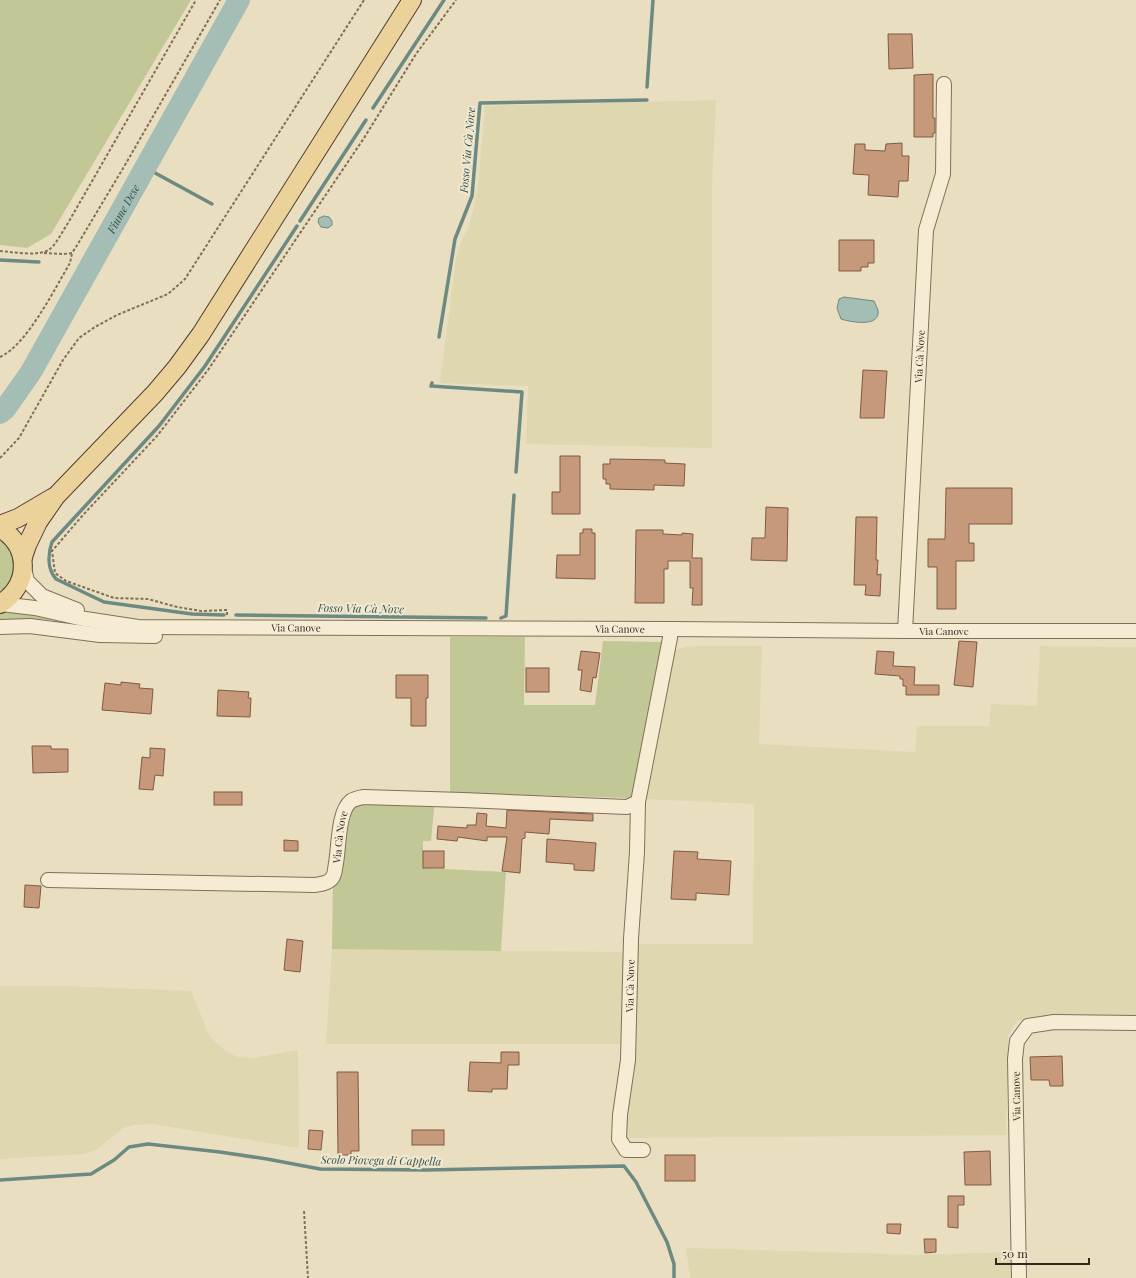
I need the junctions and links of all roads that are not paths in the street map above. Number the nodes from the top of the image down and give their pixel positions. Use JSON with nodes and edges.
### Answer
{"nodes":[{"id":1,"x":412,"y":0,"type":"edge"},
{"id":2,"x":944,"y":84,"type":"dead end"},
{"id":3,"x":56,"y":496,"type":"junction"},
{"id":4,"x":0,"y":527,"type":"edge"},
{"id":5,"x":23,"y":563,"type":"junction"},
{"id":6,"x":0,"y":604,"type":"edge"},
{"id":7,"x":105,"y":622,"type":"junction"},
{"id":8,"x":0,"y":626,"type":"edge"},
{"id":9,"x":670,"y":629,"type":"junction"},
{"id":10,"x":1136,"y":631,"type":"edge"},
{"id":11,"x":905,"y":632,"type":"junction"},
{"id":12,"x":196,"y":636,"type":"dead end"},
{"id":13,"x":638,"y":802,"type":"junction"},
{"id":14,"x":48,"y":880,"type":"dead end"},
{"id":15,"x":1136,"y":1023,"type":"edge"},
{"id":16,"x":643,"y":1150,"type":"dead end"},
{"id":17,"x":1019,"y":1278,"type":"edge"}],
"edges":[{"from":1,"to":3,"type":"main road"},
{"from":2,"to":11,"type":"street","name":"Via Cà Nove"},
{"from":3,"to":4,"type":"main road"},
{"from":3,"to":5,"type":"main road"},
{"from":4,"to":5,"type":"main road"},
{"from":5,"to":6,"type":"main road"},
{"from":5,"to":7,"type":"street","name":"Via Canove"},
{"from":6,"to":7,"type":"street","name":"Via Canove"},
{"from":7,"to":9,"type":"street","name":"Via Canove"},
{"from":8,"to":12,"type":"street"},
{"from":9,"to":11,"type":"street","name":"Via Canove"},
{"from":9,"to":13,"type":"street","name":"Via Cà Nove"},
{"from":10,"to":11,"type":"street","name":"Via Canove"},
{"from":13,"to":14,"type":"street","name":"Via Cà Nove"},
{"from":13,"to":16,"type":"street","name":"Via Cà Nove"},
{"from":15,"to":17,"type":"street","name":"Via Canove"}]}
